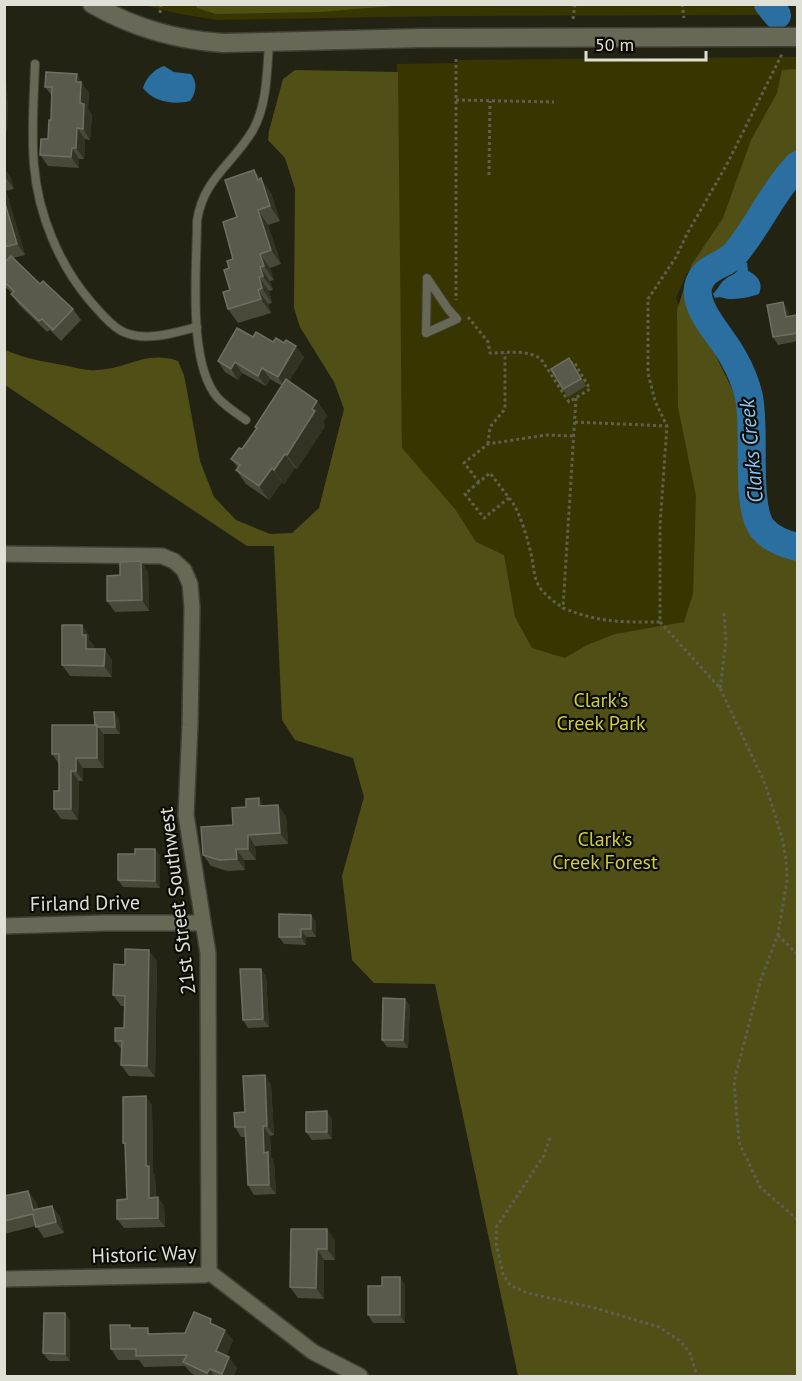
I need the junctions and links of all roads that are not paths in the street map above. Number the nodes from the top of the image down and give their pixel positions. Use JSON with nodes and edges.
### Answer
{"nodes":[{"id":1,"x":92,"y":4,"type":"edge"},
{"id":2,"x":798,"y":37,"type":"edge"},
{"id":3,"x":269,"y":42,"type":"junction"},
{"id":4,"x":35,"y":64,"type":"dead end"},
{"id":5,"x":197,"y":327,"type":"junction"},
{"id":6,"x":426,"y":333,"type":"joint"},
{"id":7,"x":246,"y":420,"type":"dead end"},
{"id":8,"x":4,"y":554,"type":"edge"},
{"id":9,"x":203,"y":923,"type":"junction"},
{"id":10,"x":4,"y":926,"type":"edge"},
{"id":11,"x":209,"y":1272,"type":"junction"},
{"id":12,"x":4,"y":1279,"type":"edge"},
{"id":13,"x":360,"y":1377,"type":"edge"}],
"edges":[{"from":1,"to":3,"type":"street"},
{"from":2,"to":3,"type":"street"},
{"from":3,"to":5,"type":"lane"},
{"from":4,"to":5,"type":"lane"},
{"from":5,"to":7,"type":"lane"},
{"from":6,"to":6,"type":"lane"},
{"from":8,"to":9,"type":"street","name":"21st Street Southwest"},
{"from":9,"to":10,"type":"street","name":"Firland Drive"},
{"from":9,"to":11,"type":"street","name":"21st Street Southwest"},
{"from":11,"to":12,"type":"street","name":"Historic Way"},
{"from":11,"to":13,"type":"street","name":"Historic Way"}]}
